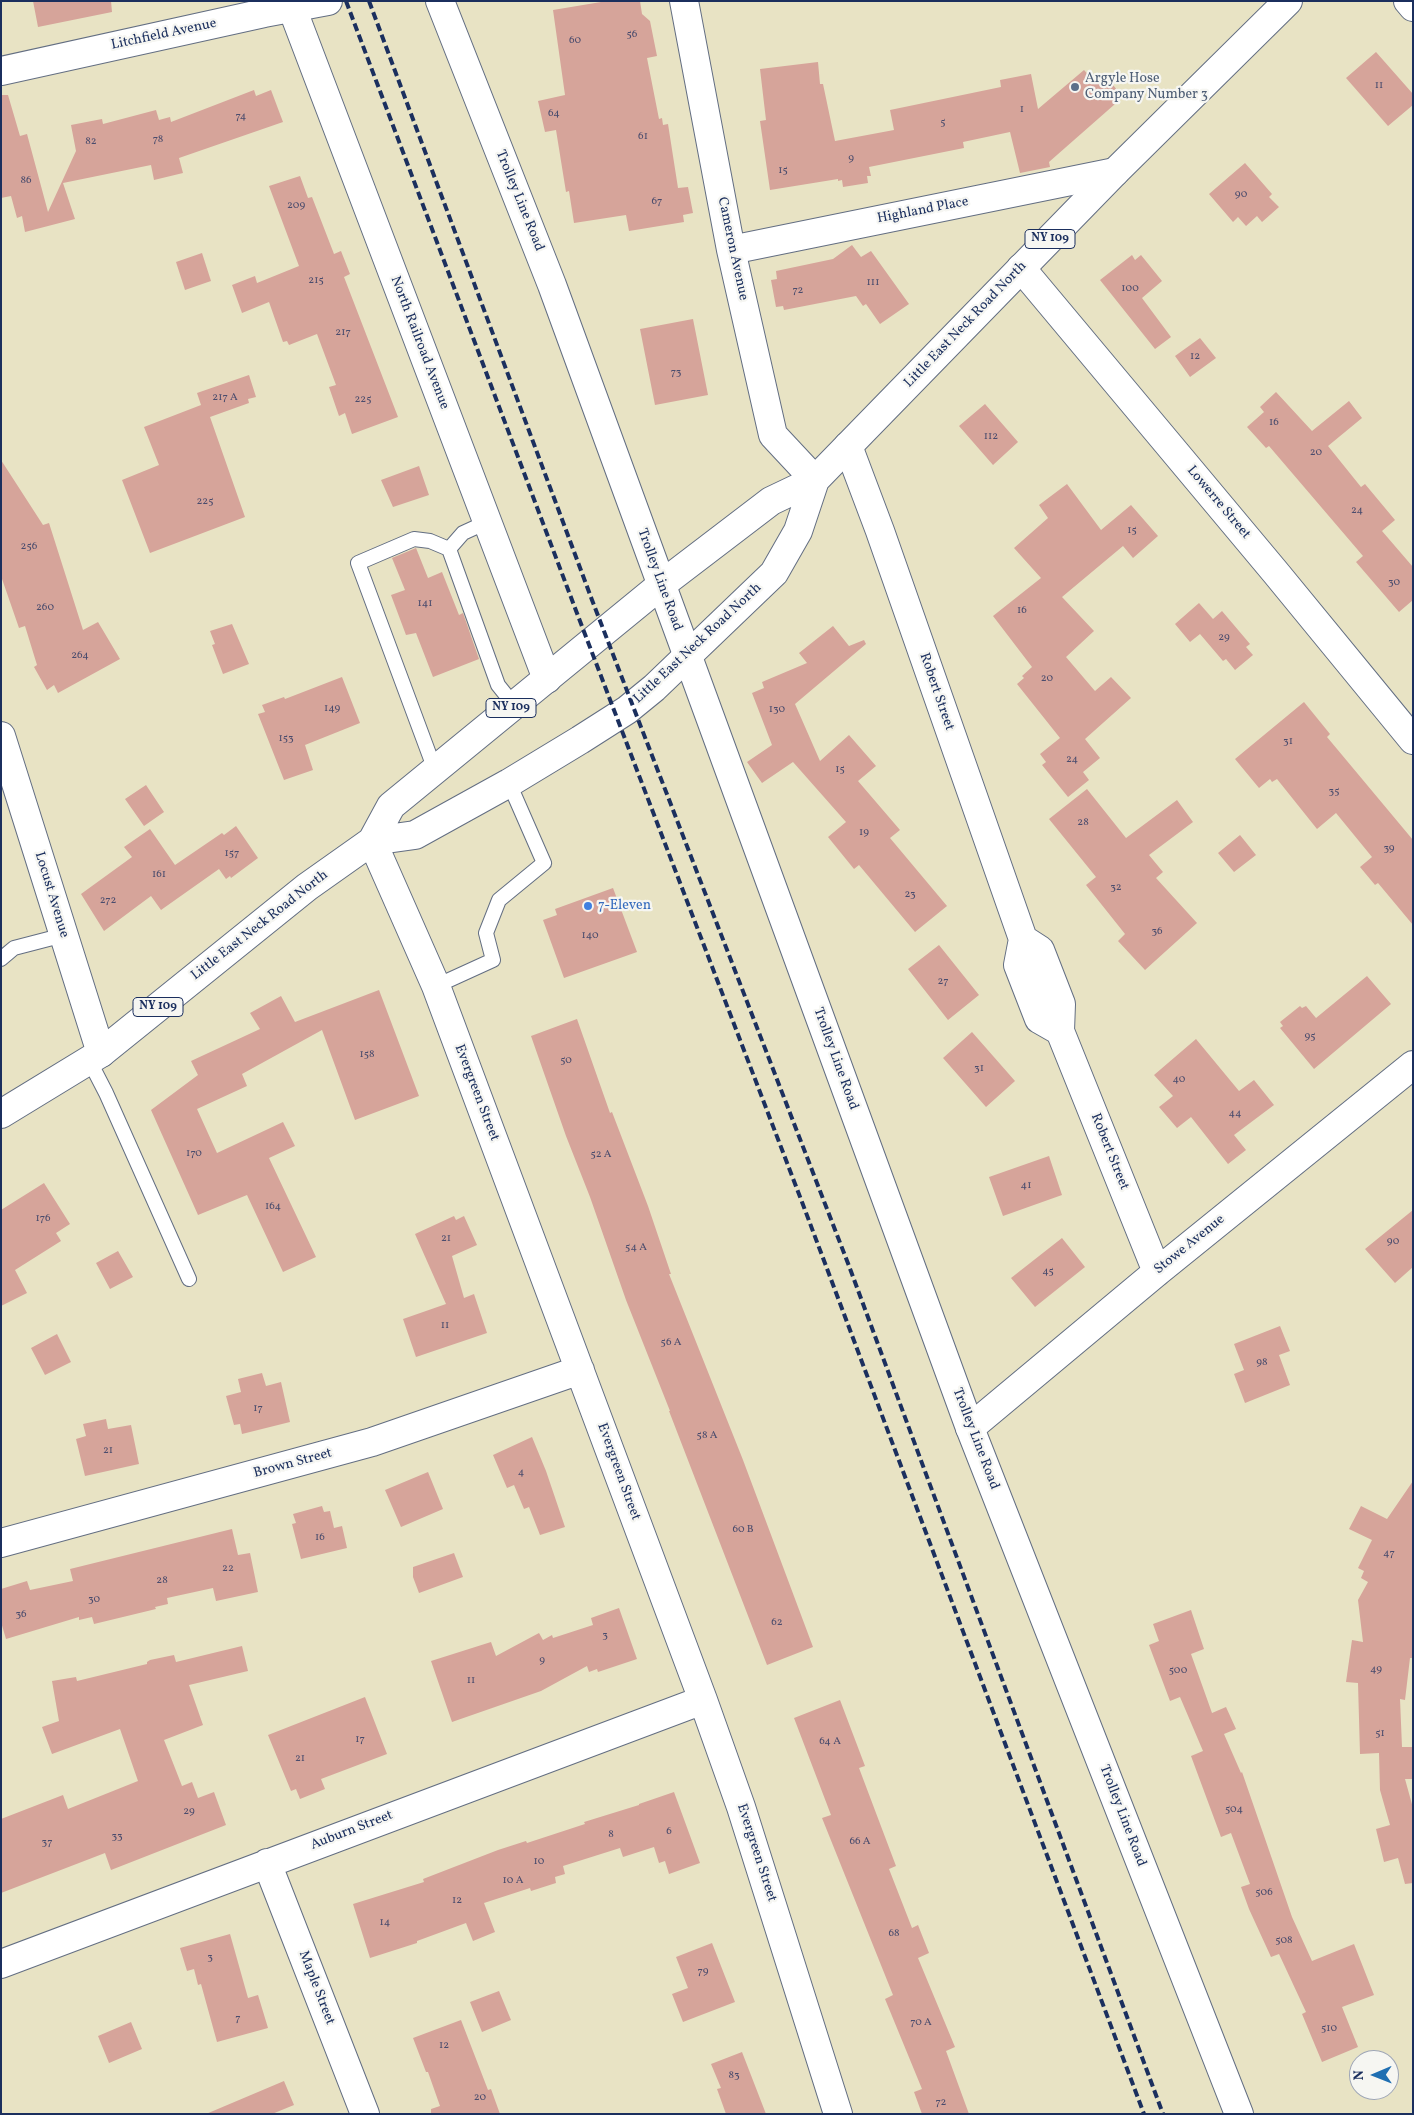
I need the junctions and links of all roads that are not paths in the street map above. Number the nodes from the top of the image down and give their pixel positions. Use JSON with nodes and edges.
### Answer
{"nodes":[{"id":1,"x":328,"y":1,"type":"edge"},
{"id":2,"x":440,"y":1,"type":"edge"},
{"id":3,"x":684,"y":1,"type":"edge"},
{"id":4,"x":1288,"y":1,"type":"edge"},
{"id":5,"x":1408,"y":1,"type":"edge"},
{"id":6,"x":262,"y":7,"type":"edge"},
{"id":7,"x":1413,"y":7,"type":"edge"},
{"id":8,"x":292,"y":8,"type":"junction"},
{"id":9,"x":1,"y":71,"type":"edge"},
{"id":10,"x":1115,"y":172,"type":"junction"},
{"id":11,"x":731,"y":250,"type":"junction"},
{"id":12,"x":1021,"y":268,"type":"junction"},
{"id":13,"x":848,"y":446,"type":"junction"},
{"id":14,"x":814,"y":480,"type":"junction"},
{"id":15,"x":487,"y":522,"type":"junction"},
{"id":16,"x":449,"y":549,"type":"junction"},
{"id":17,"x":661,"y":585,"type":"junction"},
{"id":18,"x":687,"y":656,"type":"junction"},
{"id":19,"x":546,"y":679,"type":"junction"},
{"id":20,"x":514,"y":705,"type":"junction"},
{"id":21,"x":1,"y":736,"type":"edge"},
{"id":22,"x":1413,"y":740,"type":"edge"},
{"id":23,"x":435,"y":770,"type":"junction"},
{"id":24,"x":509,"y":783,"type":"junction"},
{"id":25,"x":372,"y":841,"type":"junction"},
{"id":26,"x":64,"y":934,"type":"junction"},
{"id":27,"x":1,"y":959,"type":"edge"},
{"id":28,"x":436,"y":986,"type":"junction"},
{"id":29,"x":95,"y":1056,"type":"junction"},
{"id":30,"x":1413,"y":1065,"type":"edge"},
{"id":31,"x":1,"y":1114,"type":"edge"},
{"id":32,"x":1157,"y":1272,"type":"junction"},
{"id":33,"x":189,"y":1279,"type":"dead end"},
{"id":34,"x":580,"y":1370,"type":"junction"},
{"id":35,"x":970,"y":1428,"type":"junction"},
{"id":36,"x":1,"y":1543,"type":"edge"},
{"id":37,"x":703,"y":1700,"type":"junction"},
{"id":38,"x":267,"y":1863,"type":"junction"},
{"id":39,"x":1,"y":1964,"type":"edge"},
{"id":40,"x":365,"y":2114,"type":"edge"},
{"id":41,"x":838,"y":2114,"type":"edge"},
{"id":42,"x":1239,"y":2114,"type":"edge"}],
"edges":[{"from":1,"to":8,"type":"street","name":"Litchfield Avenue"},
{"from":2,"to":17,"type":"street","name":"Trolley Line Road"},
{"from":3,"to":11,"type":"street","name":"Cameron Avenue"},
{"from":4,"to":10,"type":"street","name":"Little East Neck Road North","number":"NY 109"},
{"from":5,"to":7,"type":"street"},
{"from":6,"to":8,"type":"street","name":"Litchfield Avenue"},
{"from":6,"to":9,"type":"street","name":"Litchfield Avenue"},
{"from":8,"to":15,"type":"street","name":"North Railroad Avenue"},
{"from":10,"to":11,"type":"street","name":"Highland Place"},
{"from":10,"to":12,"type":"street","name":"Little East Neck Road North","number":"NY 109"},
{"from":11,"to":14,"type":"street","name":"Cameron Avenue"},
{"from":12,"to":13,"type":"street","name":"Little East Neck Road North","number":"NY 109"},
{"from":12,"to":22,"type":"street","name":"Lowerre Street"},
{"from":13,"to":14,"type":"street","name":"Little East Neck Road North","number":"NY 109"},
{"from":13,"to":32,"type":"street","name":"Robert Street"},
{"from":14,"to":17,"type":"street","name":"Little East Neck Road North","number":"NY 109"},
{"from":14,"to":18,"type":"street","name":"Little East Neck Road North","number":"NY 109"},
{"from":15,"to":16,"type":"lane"},
{"from":15,"to":19,"type":"street","name":"North Railroad Avenue"},
{"from":16,"to":20,"type":"lane"},
{"from":16,"to":23,"type":"lane"},
{"from":17,"to":18,"type":"street","name":"Trolley Line Road"},
{"from":17,"to":19,"type":"street","name":"Little East Neck Road North","number":"NY 109"},
{"from":18,"to":24,"type":"street","name":"Little East Neck Road North","number":"NY 109"},
{"from":18,"to":35,"type":"street","name":"Trolley Line Road"},
{"from":19,"to":20,"type":"street","name":"Little East Neck Road North","number":"NY 109"},
{"from":20,"to":23,"type":"street","name":"Little East Neck Road North","number":"NY 109"},
{"from":21,"to":26,"type":"street","name":"Locust Avenue"},
{"from":23,"to":25,"type":"street","name":"Little East Neck Road North","number":"NY 109"},
{"from":24,"to":25,"type":"street","name":"Little East Neck Road North","number":"NY 109"},
{"from":24,"to":28,"type":"lane"},
{"from":25,"to":28,"type":"street","name":"Evergreen Street"},
{"from":25,"to":29,"type":"street","name":"Little East Neck Road North","number":"NY 109"},
{"from":26,"to":27,"type":"lane"},
{"from":26,"to":29,"type":"street","name":"Locust Avenue"},
{"from":28,"to":34,"type":"street","name":"Evergreen Street"},
{"from":29,"to":31,"type":"street","name":"Little East Neck Road North","number":"NY 109"},
{"from":29,"to":33,"type":"lane"},
{"from":30,"to":32,"type":"street","name":"Stowe Avenue"},
{"from":32,"to":35,"type":"street","name":"Stowe Avenue"},
{"from":34,"to":36,"type":"street","name":"Brown Street"},
{"from":34,"to":37,"type":"street","name":"Evergreen Street"},
{"from":35,"to":42,"type":"street","name":"Trolley Line Road"},
{"from":37,"to":38,"type":"street","name":"Auburn Street"},
{"from":37,"to":41,"type":"street","name":"Evergreen Street"},
{"from":38,"to":39,"type":"street","name":"Auburn Street"},
{"from":38,"to":40,"type":"street","name":"Maple Street"}]}
